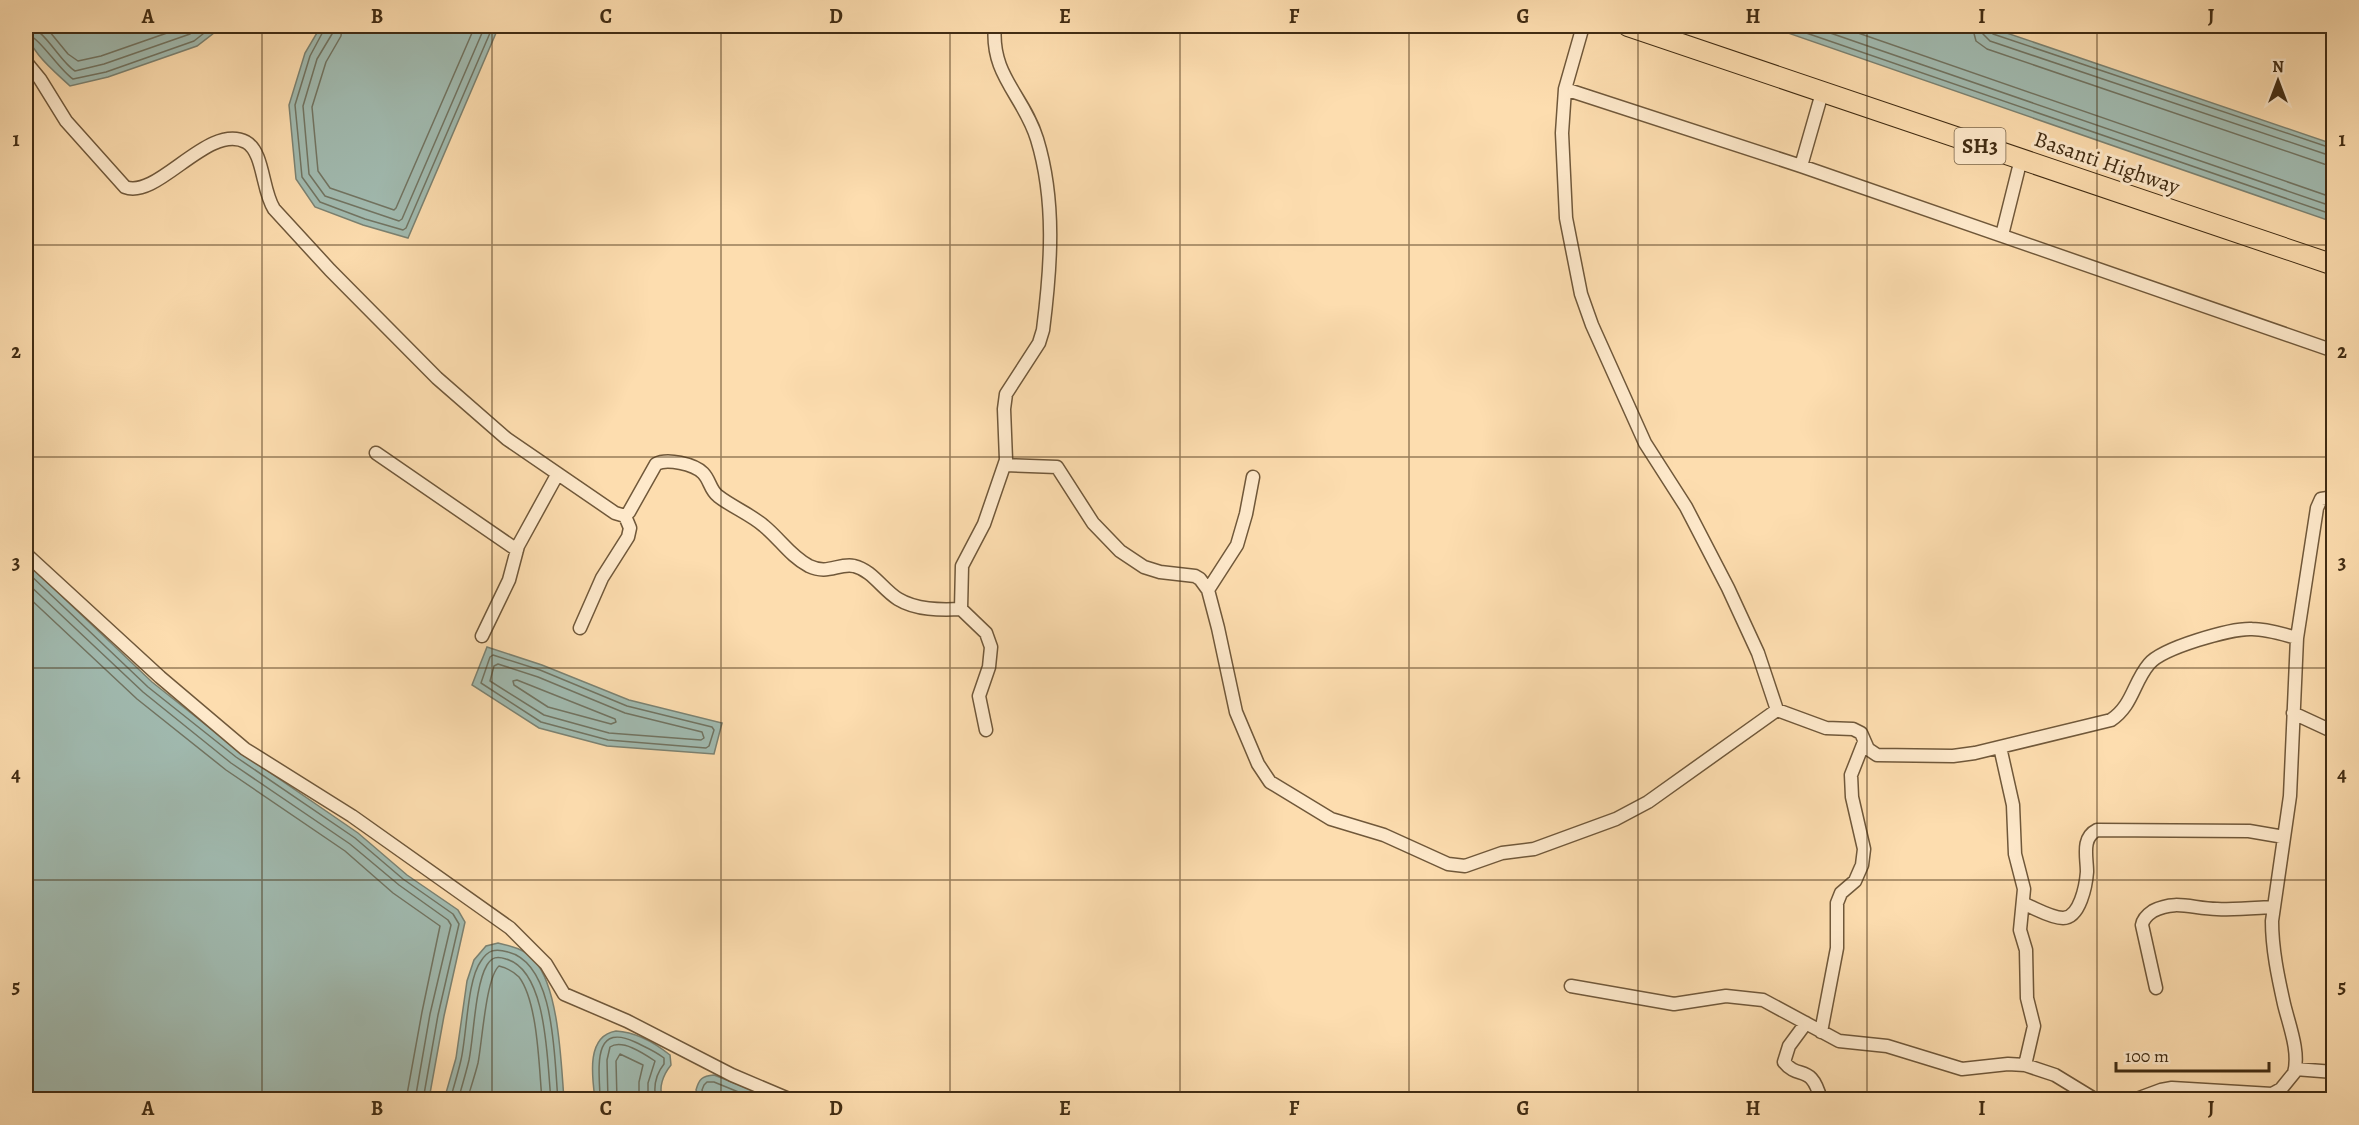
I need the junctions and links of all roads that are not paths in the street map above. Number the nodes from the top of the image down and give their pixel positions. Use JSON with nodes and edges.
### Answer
{"nodes":[{"id":1,"x":995,"y":26,"type":"edge"},
{"id":2,"x":1583,"y":26,"type":"edge"},
{"id":3,"x":1628,"y":26,"type":"edge"},
{"id":4,"x":26,"y":62,"type":"edge"},
{"id":5,"x":1565,"y":89,"type":"junction"},
{"id":6,"x":1822,"y":93,"type":"junction"},
{"id":7,"x":2020,"y":159,"type":"junction"},
{"id":8,"x":1801,"y":166,"type":"junction"},
{"id":9,"x":2002,"y":235,"type":"junction"},
{"id":10,"x":2334,"y":265,"type":"edge"},
{"id":11,"x":2334,"y":351,"type":"edge"},
{"id":12,"x":376,"y":453,"type":"dead end"},
{"id":13,"x":1005,"y":465,"type":"junction"},
{"id":14,"x":556,"y":475,"type":"junction"},
{"id":15,"x":1253,"y":477,"type":"dead end"},
{"id":16,"x":2334,"y":497,"type":"edge"},
{"id":17,"x":625,"y":516,"type":"junction"},
{"id":18,"x":517,"y":550,"type":"junction"},
{"id":19,"x":26,"y":554,"type":"edge"},
{"id":20,"x":1208,"y":590,"type":"junction"},
{"id":21,"x":961,"y":609,"type":"junction"},
{"id":22,"x":579,"y":628,"type":"dead end"},
{"id":23,"x":482,"y":636,"type":"dead end"},
{"id":24,"x":2297,"y":638,"type":"junction"},
{"id":25,"x":1777,"y":710,"type":"junction"},
{"id":26,"x":2293,"y":713,"type":"junction"},
{"id":27,"x":986,"y":730,"type":"dead end"},
{"id":28,"x":2334,"y":732,"type":"edge"},
{"id":29,"x":1864,"y":742,"type":"junction"},
{"id":30,"x":2000,"y":747,"type":"junction"},
{"id":31,"x":2284,"y":837,"type":"junction"},
{"id":32,"x":2024,"y":904,"type":"junction"},
{"id":33,"x":2273,"y":907,"type":"junction"},
{"id":34,"x":1571,"y":986,"type":"dead end"},
{"id":35,"x":2156,"y":988,"type":"dead end"},
{"id":36,"x":1806,"y":1023,"type":"junction"},
{"id":37,"x":1821,"y":1032,"type":"junction"},
{"id":38,"x":2025,"y":1065,"type":"junction"},
{"id":39,"x":2295,"y":1069,"type":"junction"},
{"id":40,"x":2334,"y":1072,"type":"edge"},
{"id":41,"x":791,"y":1100,"type":"edge"},
{"id":42,"x":1821,"y":1100,"type":"edge"},
{"id":43,"x":2096,"y":1100,"type":"edge"},
{"id":44,"x":2134,"y":1100,"type":"edge"}],
"edges":[{"from":1,"to":13,"type":"street"},
{"from":2,"to":5,"type":"street"},
{"from":3,"to":6,"type":"main road","name":"Basanti Highway","number":"SH3"},
{"from":4,"to":14,"type":"street"},
{"from":5,"to":8,"type":"street"},
{"from":5,"to":25,"type":"street"},
{"from":6,"to":7,"type":"main road","name":"Basanti Highway","number":"SH3"},
{"from":6,"to":8,"type":"street"},
{"from":7,"to":9,"type":"street"},
{"from":7,"to":10,"type":"main road","name":"Basanti Highway","number":"SH3"},
{"from":8,"to":9,"type":"street"},
{"from":9,"to":11,"type":"street"},
{"from":12,"to":18,"type":"street"},
{"from":13,"to":20,"type":"street"},
{"from":13,"to":21,"type":"street"},
{"from":14,"to":17,"type":"street"},
{"from":14,"to":18,"type":"street"},
{"from":15,"to":20,"type":"street"},
{"from":16,"to":24,"type":"street"},
{"from":17,"to":21,"type":"street"},
{"from":17,"to":22,"type":"street"},
{"from":18,"to":23,"type":"street"},
{"from":19,"to":41,"type":"street"},
{"from":20,"to":25,"type":"street"},
{"from":21,"to":27,"type":"street"},
{"from":24,"to":26,"type":"street"},
{"from":24,"to":30,"type":"street"},
{"from":25,"to":29,"type":"street"},
{"from":26,"to":28,"type":"street"},
{"from":26,"to":31,"type":"street"},
{"from":29,"to":30,"type":"street"},
{"from":29,"to":37,"type":"street"},
{"from":30,"to":32,"type":"street"},
{"from":31,"to":32,"type":"street"},
{"from":31,"to":33,"type":"street"},
{"from":32,"to":38,"type":"street"},
{"from":33,"to":35,"type":"street"},
{"from":33,"to":39,"type":"street"},
{"from":34,"to":36,"type":"street"},
{"from":36,"to":37,"type":"street"},
{"from":36,"to":42,"type":"street"},
{"from":37,"to":38,"type":"street"},
{"from":38,"to":43,"type":"street"},
{"from":39,"to":40,"type":"street"},
{"from":39,"to":44,"type":"street"}]}
